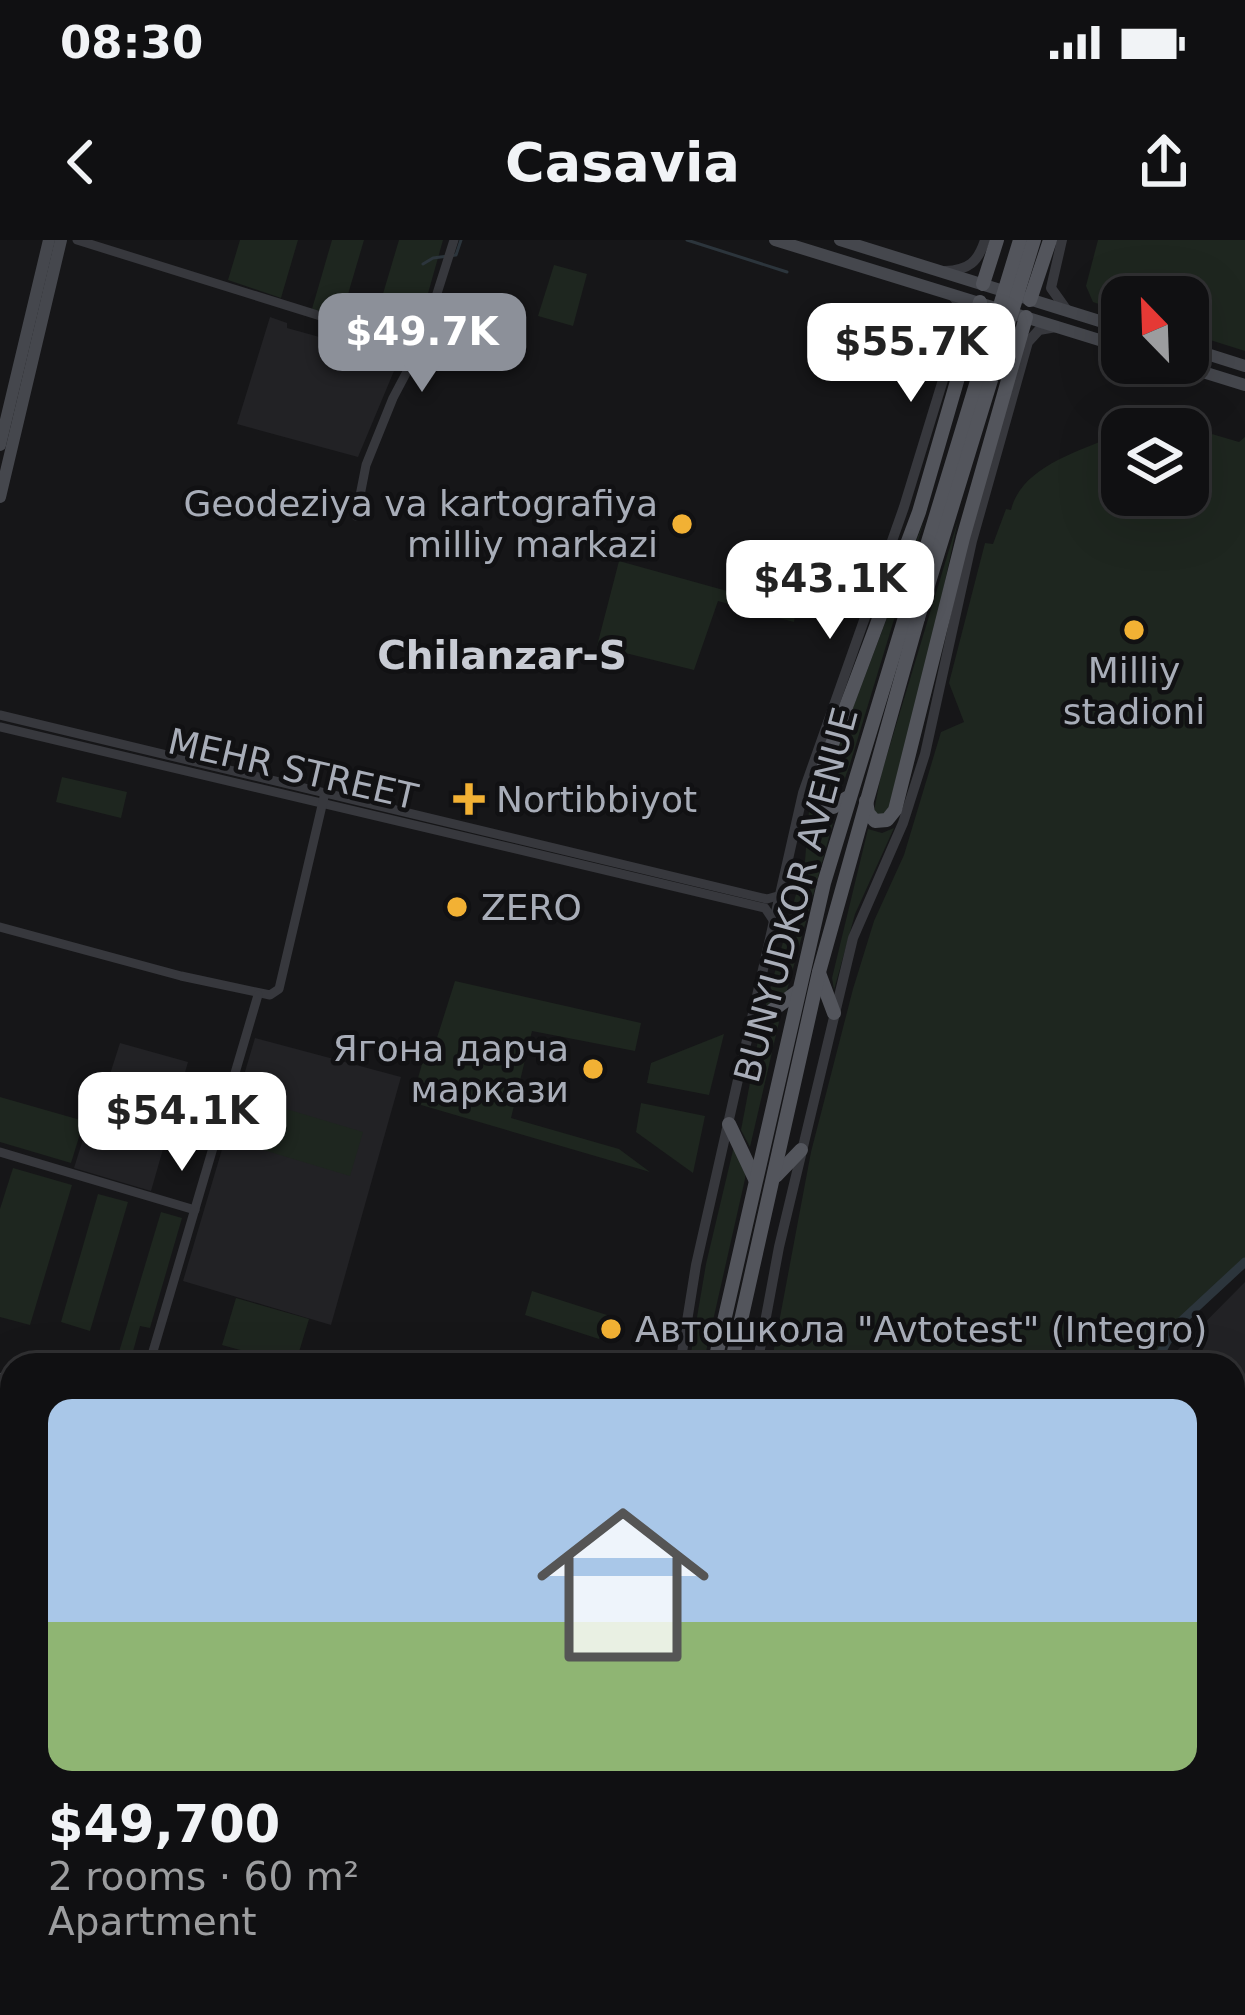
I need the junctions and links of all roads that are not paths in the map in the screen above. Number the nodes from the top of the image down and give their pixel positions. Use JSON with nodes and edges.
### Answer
{"nodes":[{"id":1,"x":49,"y":240,"type":"edge"},
{"id":2,"x":61,"y":240,"type":"edge"},
{"id":3,"x":76,"y":240,"type":"edge"},
{"id":4,"x":778,"y":240,"type":"edge"},
{"id":5,"x":840,"y":240,"type":"edge"},
{"id":6,"x":985,"y":240,"type":"edge"},
{"id":7,"x":997,"y":240,"type":"edge"},
{"id":8,"x":1020,"y":240,"type":"edge"},
{"id":9,"x":1034,"y":240,"type":"edge"},
{"id":10,"x":1050,"y":240,"type":"edge"},
{"id":11,"x":1062,"y":240,"type":"edge"},
{"id":12,"x":453,"y":244,"type":"edge"},
{"id":13,"x":941,"y":272,"type":"junction"},
{"id":14,"x":983,"y":284,"type":"junction"},
{"id":15,"x":946,"y":292,"type":"junction"},
{"id":16,"x":1030,"y":300,"type":"junction"},
{"id":17,"x":980,"y":302,"type":"junction"},
{"id":18,"x":1074,"y":313,"type":"junction"},
{"id":19,"x":1026,"y":317,"type":"junction"},
{"id":20,"x":1101,"y":321,"type":"edge"},
{"id":21,"x":1058,"y":327,"type":"junction"},
{"id":22,"x":1101,"y":340,"type":"edge"},
{"id":23,"x":421,"y":346,"type":"junction"},
{"id":24,"x":1209,"y":355,"type":"edge"},
{"id":25,"x":1245,"y":366,"type":"edge"},
{"id":26,"x":1209,"y":374,"type":"edge"},
{"id":27,"x":1245,"y":385,"type":"edge"},
{"id":28,"x":0,"y":445,"type":"edge"},
{"id":29,"x":0,"y":497,"type":"edge"},
{"id":30,"x":911,"y":509,"type":"junction"},
{"id":31,"x":356,"y":516,"type":"dead end"},
{"id":32,"x":912,"y":616,"type":"junction"},
{"id":33,"x":0,"y":716,"type":"edge"},
{"id":34,"x":0,"y":727,"type":"edge"},
{"id":35,"x":231,"y":776,"type":"junction"},
{"id":36,"x":849,"y":796,"type":"junction"},
{"id":37,"x":328,"y":799,"type":"junction"},
{"id":38,"x":866,"y":800,"type":"junction"},
{"id":39,"x":782,"y":895,"type":"junction"},
{"id":40,"x":766,"y":904,"type":"junction"},
{"id":41,"x":775,"y":924,"type":"junction"},
{"id":42,"x":0,"y":927,"type":"edge"},
{"id":43,"x":819,"y":972,"type":"junction"},
{"id":44,"x":797,"y":992,"type":"junction"},
{"id":45,"x":258,"y":995,"type":"junction"},
{"id":46,"x":834,"y":1013,"type":"junction"},
{"id":47,"x":751,"y":1026,"type":"junction"},
{"id":48,"x":729,"y":1124,"type":"junction"},
{"id":49,"x":801,"y":1150,"type":"junction"},
{"id":50,"x":0,"y":1152,"type":"edge"},
{"id":51,"x":776,"y":1176,"type":"junction"},
{"id":52,"x":755,"y":1179,"type":"junction"},
{"id":53,"x":195,"y":1210,"type":"junction"},
{"id":54,"x":153,"y":1353,"type":"edge"},
{"id":55,"x":682,"y":1353,"type":"edge"},
{"id":56,"x":717,"y":1353,"type":"edge"},
{"id":57,"x":734,"y":1353,"type":"edge"},
{"id":58,"x":759,"y":1353,"type":"edge"}],
"edges":[{"from":1,"to":28,"type":"main road"},
{"from":2,"to":29,"type":"main road"},
{"from":3,"to":23,"type":"street"},
{"from":4,"to":15,"type":"main road"},
{"from":5,"to":13,"type":"main road"},
{"from":6,"to":13,"type":"street"},
{"from":7,"to":14,"type":"main road"},
{"from":8,"to":32,"type":"main road","name":"BUNYUDKOR AVENUE","bridge":true},
{"from":9,"to":32,"type":"main road","name":"BUNYUDKOR AVENUE","bridge":true},
{"from":10,"to":16,"type":"main road"},
{"from":11,"to":18,"type":"street"},
{"from":12,"to":23,"type":"street"},
{"from":13,"to":14,"type":"main road"},
{"from":14,"to":16,"type":"main road"},
{"from":15,"to":17,"type":"main road"},
{"from":15,"to":30,"type":"street"},
{"from":16,"to":18,"type":"main road"},
{"from":17,"to":19,"type":"main road"},
{"from":17,"to":30,"type":"main road"},
{"from":18,"to":20,"type":"main road"},
{"from":19,"to":21,"type":"main road"},
{"from":19,"to":38,"type":"main road"},
{"from":21,"to":22,"type":"main road"},
{"from":21,"to":46,"type":"street"},
{"from":23,"to":31,"type":"street"},
{"from":24,"to":25,"type":"main road"},
{"from":26,"to":27,"type":"main road"},
{"from":30,"to":36,"type":"main road"},
{"from":30,"to":39,"type":"street"},
{"from":32,"to":36,"type":"main road","name":"BUNYUDKOR AVENUE"},
{"from":32,"to":38,"type":"main road","name":"BUNYUDKOR AVENUE"},
{"from":33,"to":35,"type":"street","name":"MEHR STREET"},
{"from":34,"to":35,"type":"street","name":"MEHR STREET"},
{"from":35,"to":37,"type":"street","name":"MEHR STREET"},
{"from":36,"to":44,"type":"main road","name":"BUNYUDKOR AVENUE"},
{"from":37,"to":40,"type":"street","name":"MEHR STREET"},
{"from":37,"to":45,"type":"street"},
{"from":38,"to":43,"type":"main road","name":"BUNYUDKOR AVENUE"},
{"from":39,"to":40,"type":"street","name":"MEHR STREET"},
{"from":39,"to":41,"type":"street"},
{"from":40,"to":41,"type":"street"},
{"from":41,"to":47,"type":"street"},
{"from":42,"to":45,"type":"street"},
{"from":43,"to":46,"type":"main road"},
{"from":43,"to":51,"type":"main road","name":"BUNYUDKOR AVENUE"},
{"from":44,"to":47,"type":"main road"},
{"from":44,"to":52,"type":"main road","name":"BUNYUDKOR AVENUE"},
{"from":45,"to":53,"type":"street"},
{"from":46,"to":49,"type":"street"},
{"from":47,"to":48,"type":"street"},
{"from":48,"to":52,"type":"main road"},
{"from":48,"to":55,"type":"street"},
{"from":49,"to":51,"type":"main road"},
{"from":49,"to":58,"type":"street"},
{"from":50,"to":53,"type":"street"},
{"from":51,"to":57,"type":"main road","name":"BUNYUDKOR AVENUE"},
{"from":52,"to":56,"type":"main road","name":"BUNYUDKOR AVENUE"},
{"from":53,"to":54,"type":"street"}]}
